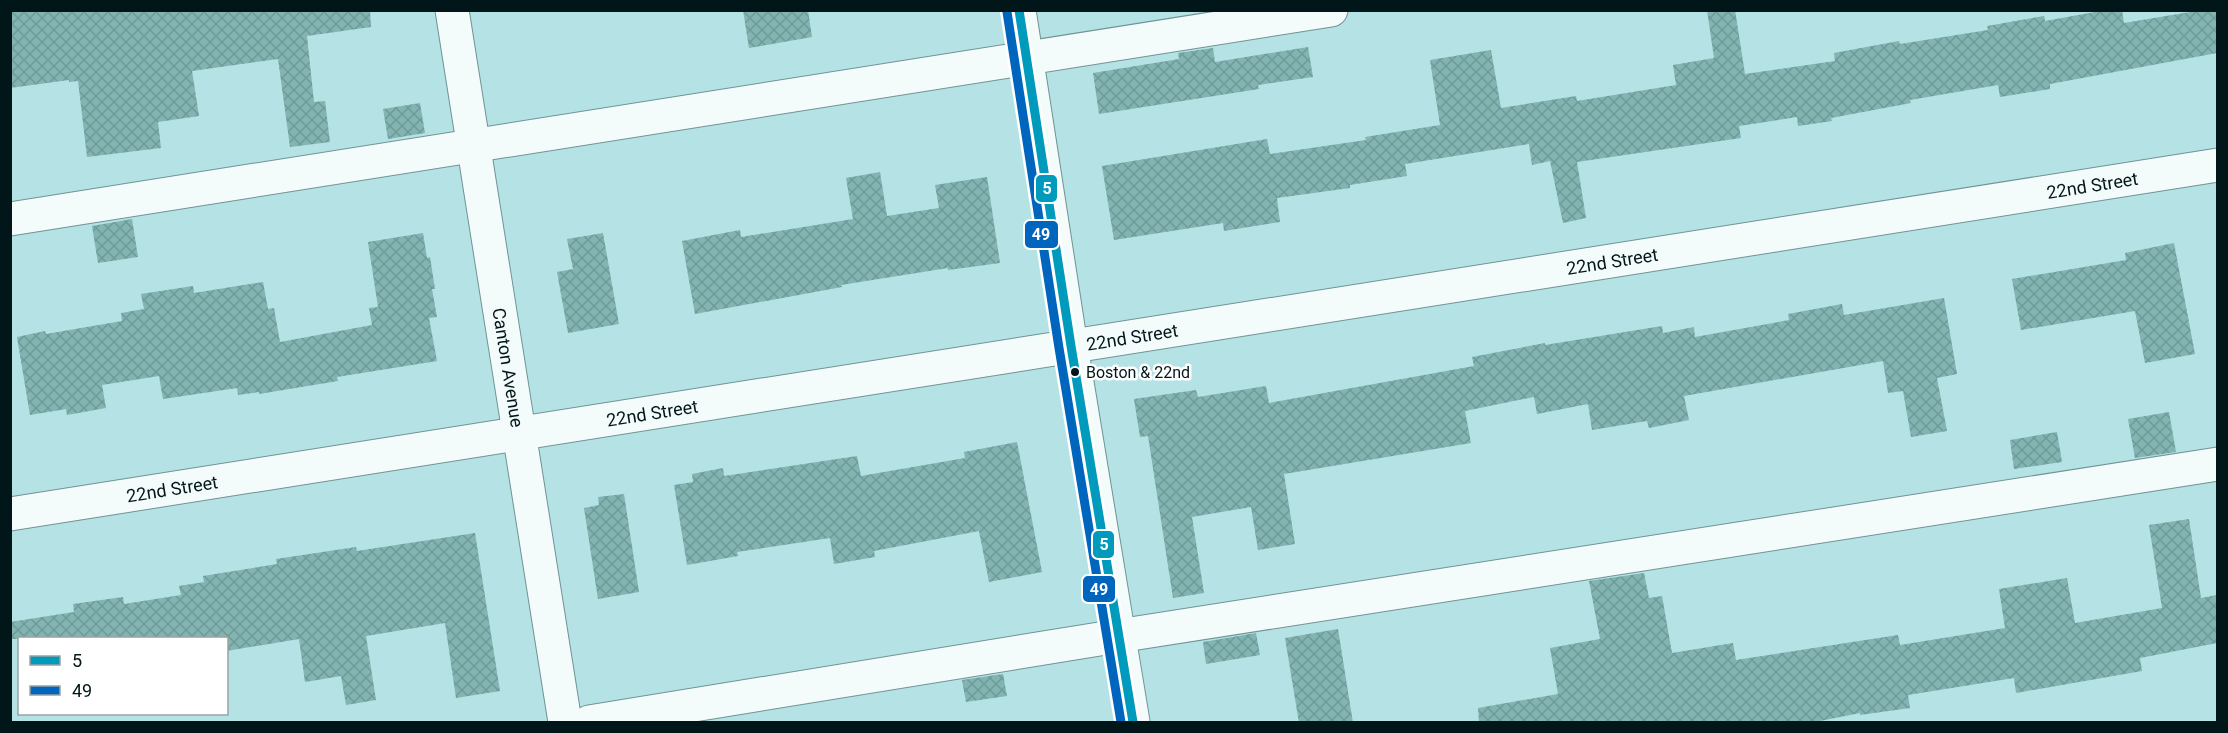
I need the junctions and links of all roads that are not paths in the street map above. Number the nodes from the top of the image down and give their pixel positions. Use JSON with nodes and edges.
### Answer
{"nodes":[{"id":1,"x":452,"y":10,"type":"edge"},
{"id":2,"x":1019,"y":10,"type":"edge"},
{"id":3,"x":1330,"y":10,"type":"edge"},
{"id":4,"x":1026,"y":58,"type":"junction"},
{"id":5,"x":474,"y":147,"type":"junction"},
{"id":6,"x":2217,"y":165,"type":"edge"},
{"id":7,"x":10,"y":219,"type":"edge"},
{"id":8,"x":1071,"y":346,"type":"junction"},
{"id":9,"x":519,"y":434,"type":"junction"},
{"id":10,"x":2217,"y":464,"type":"edge"},
{"id":11,"x":10,"y":514,"type":"edge"},
{"id":12,"x":1118,"y":636,"type":"junction"},
{"id":13,"x":565,"y":723,"type":"edge"},
{"id":14,"x":589,"y":723,"type":"edge"},
{"id":15,"x":1133,"y":723,"type":"edge"}],
"edges":[{"from":1,"to":5,"type":"street","name":"Canton Avenue"},
{"from":2,"to":4,"type":"street"},
{"from":3,"to":4,"type":"street"},
{"from":4,"to":5,"type":"street"},
{"from":4,"to":8,"type":"street"},
{"from":5,"to":7,"type":"street"},
{"from":5,"to":9,"type":"street","name":"Canton Avenue"},
{"from":6,"to":8,"type":"street","name":"22nd Street"},
{"from":8,"to":9,"type":"street","name":"22nd Street"},
{"from":8,"to":12,"type":"street"},
{"from":9,"to":11,"type":"street","name":"22nd Street"},
{"from":9,"to":13,"type":"street","name":"Canton Avenue"},
{"from":10,"to":12,"type":"street"},
{"from":12,"to":14,"type":"street"},
{"from":12,"to":15,"type":"street"}]}
